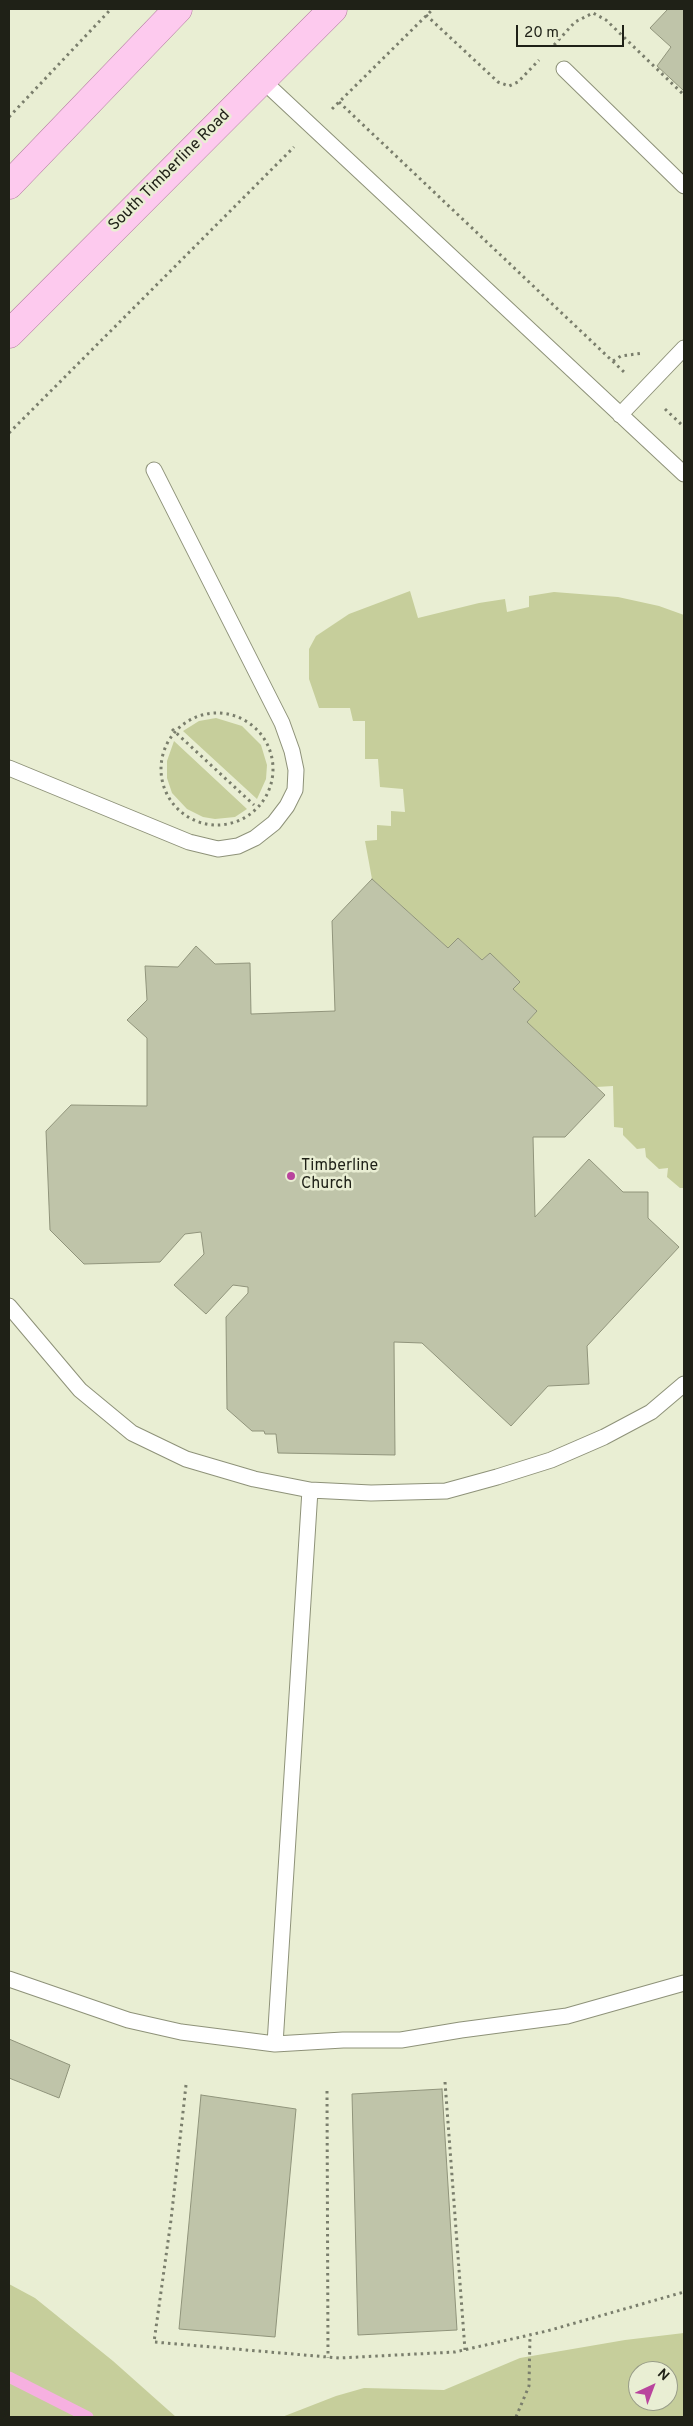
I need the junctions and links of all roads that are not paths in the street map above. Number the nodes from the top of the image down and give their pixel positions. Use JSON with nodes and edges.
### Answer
{"nodes":[{"id":1,"x":178,"y":9,"type":"edge"},
{"id":2,"x":333,"y":9,"type":"edge"},
{"id":3,"x":564,"y":69,"type":"dead end"},
{"id":4,"x":261,"y":80,"type":"junction"},
{"id":5,"x":9,"y":185,"type":"edge"},
{"id":6,"x":684,"y":186,"type":"edge"},
{"id":7,"x":9,"y":334,"type":"edge"},
{"id":8,"x":684,"y":348,"type":"edge"},
{"id":9,"x":620,"y":415,"type":"junction"},
{"id":10,"x":154,"y":470,"type":"dead end"},
{"id":11,"x":684,"y":474,"type":"edge"},
{"id":12,"x":9,"y":768,"type":"edge"},
{"id":13,"x":9,"y":1306,"type":"edge"},
{"id":14,"x":684,"y":1384,"type":"edge"},
{"id":15,"x":310,"y":1490,"type":"junction"},
{"id":16,"x":9,"y":1979,"type":"edge"},
{"id":17,"x":684,"y":1983,"type":"edge"},
{"id":18,"x":275,"y":2044,"type":"junction"}],
"edges":[{"from":1,"to":5,"type":"main road"},
{"from":2,"to":4,"type":"main road","name":"South Timberline Road"},
{"from":3,"to":6,"type":"lane"},
{"from":4,"to":7,"type":"main road","name":"South Timberline Road"},
{"from":4,"to":9,"type":"lane"},
{"from":8,"to":9,"type":"lane"},
{"from":9,"to":11,"type":"lane"},
{"from":10,"to":12,"type":"lane"},
{"from":13,"to":15,"type":"lane"},
{"from":14,"to":15,"type":"lane"},
{"from":15,"to":18,"type":"lane"},
{"from":16,"to":18,"type":"lane"},
{"from":17,"to":18,"type":"lane"}]}
